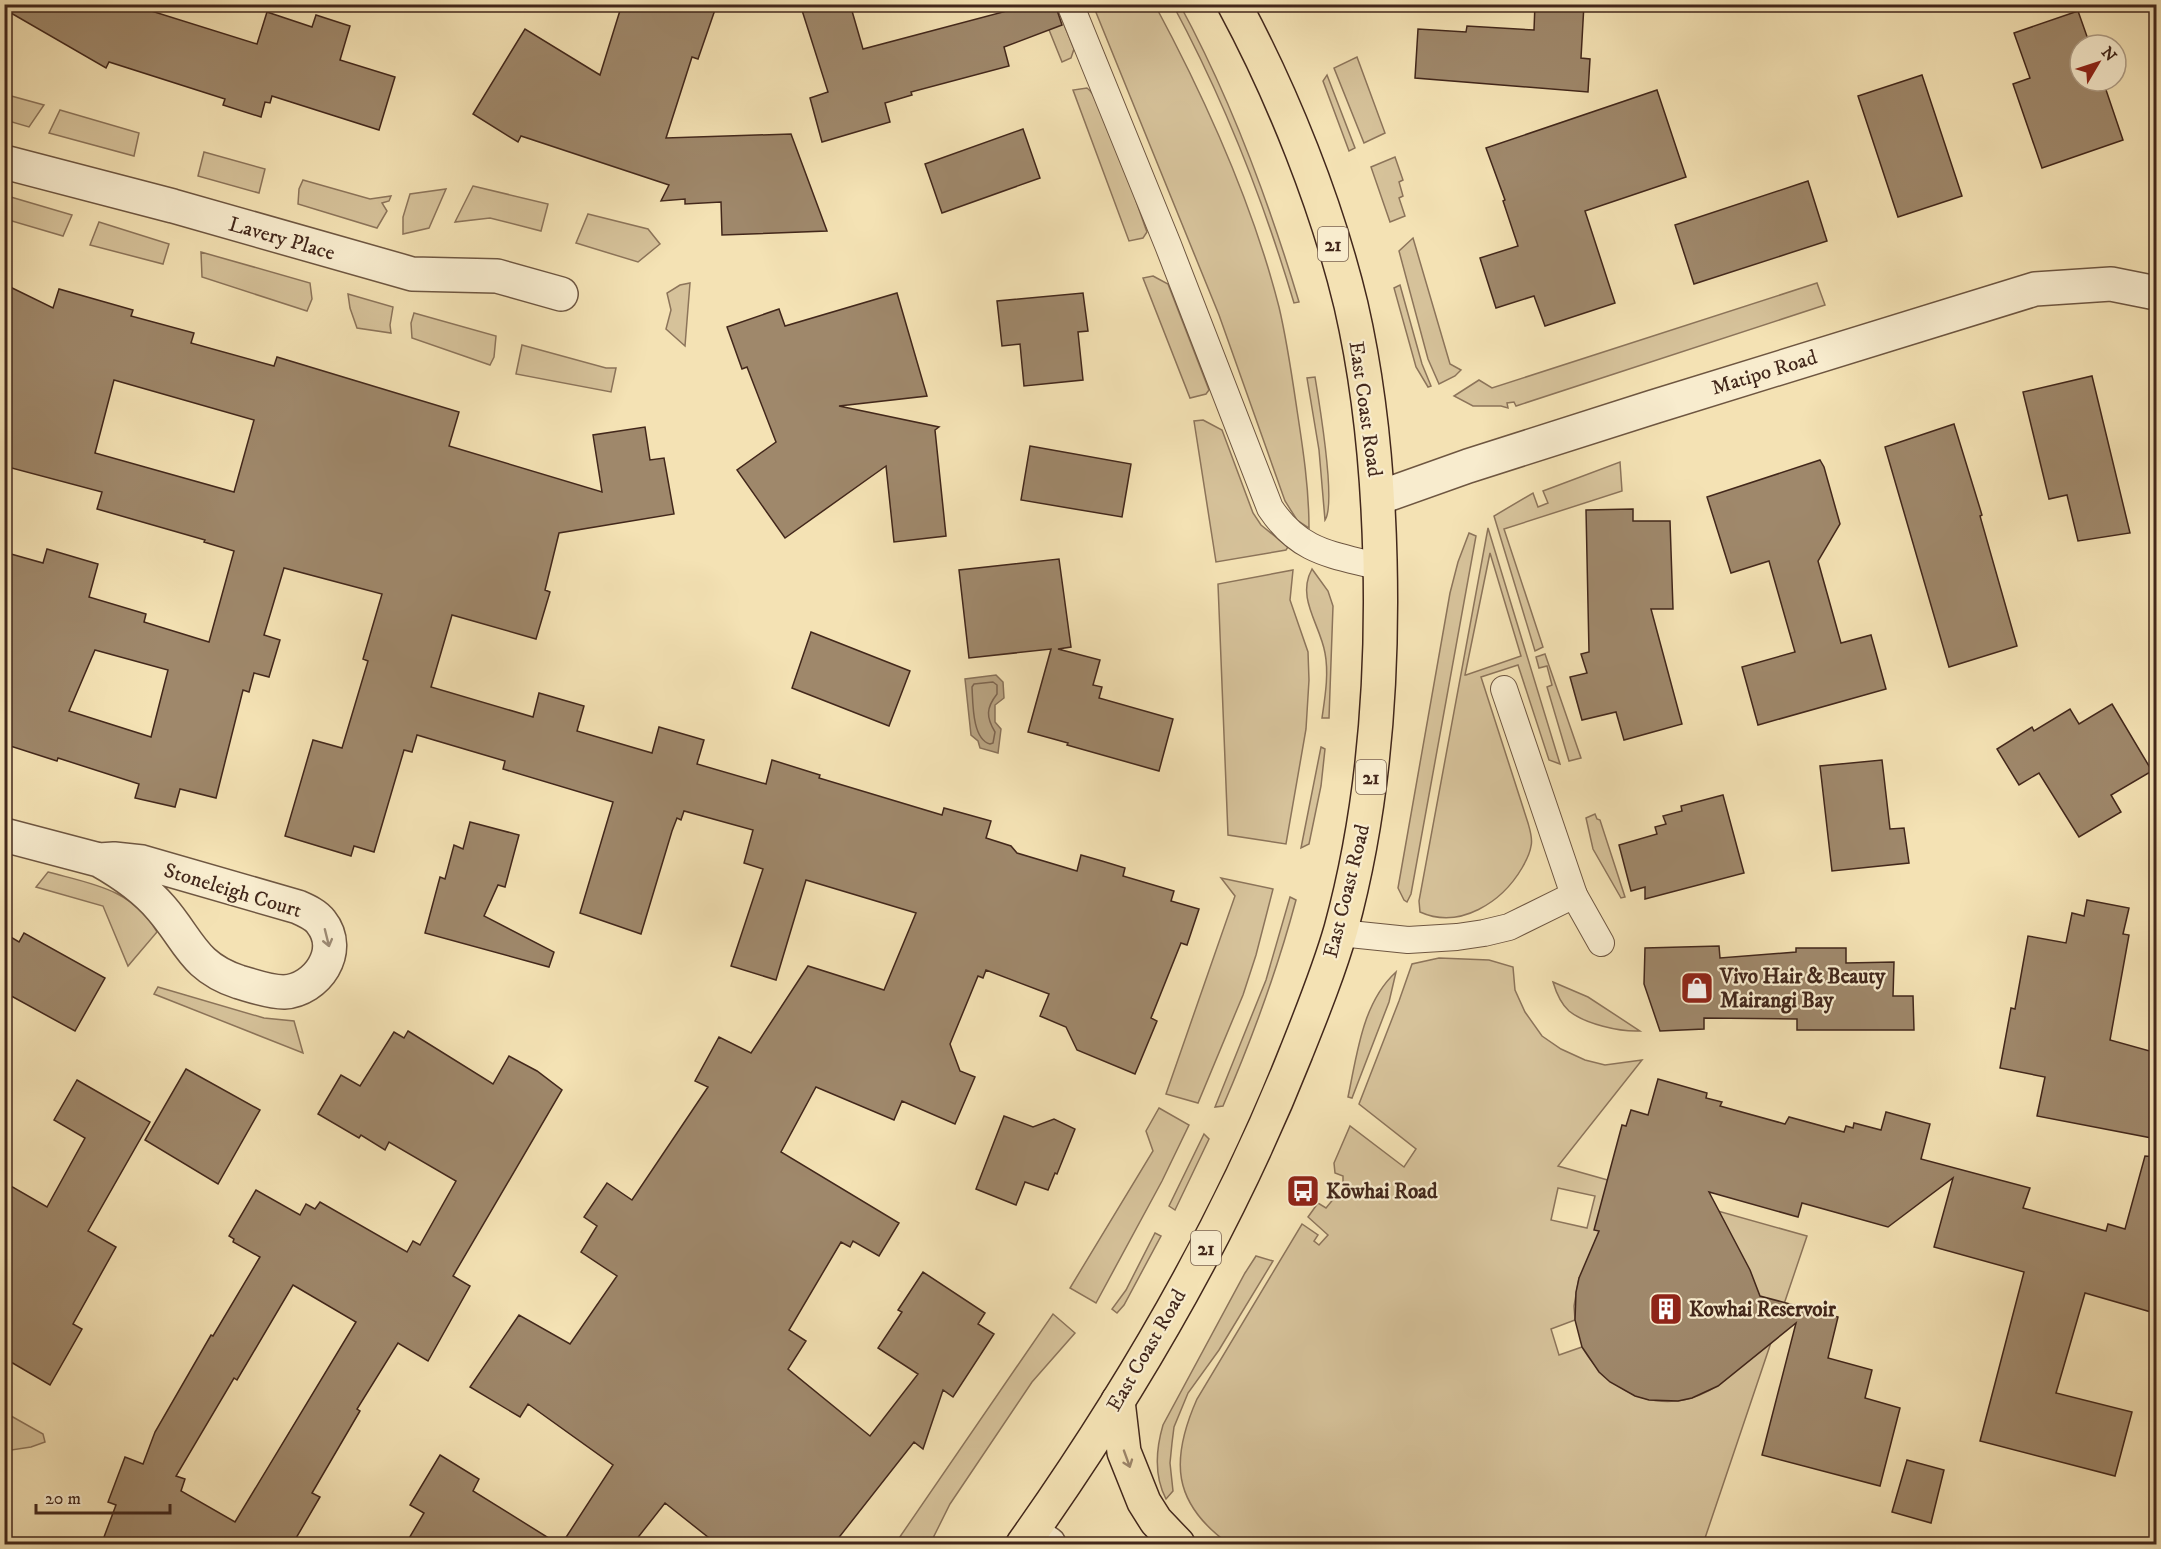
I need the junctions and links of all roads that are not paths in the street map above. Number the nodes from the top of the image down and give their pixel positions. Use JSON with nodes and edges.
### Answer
{"nodes":[{"id":1,"x":1070,"y":4,"type":"edge"},
{"id":2,"x":1234,"y":4,"type":"edge"},
{"id":3,"x":4,"y":162,"type":"edge"},
{"id":4,"x":2157,"y":293,"type":"edge"},
{"id":5,"x":561,"y":294,"type":"dead end"},
{"id":6,"x":1378,"y":498,"type":"junction"},
{"id":7,"x":1380,"y":567,"type":"junction"},
{"id":8,"x":1504,"y":689,"type":"dead end"},
{"id":9,"x":4,"y":835,"type":"edge"},
{"id":10,"x":99,"y":860,"type":"junction"},
{"id":11,"x":1574,"y":895,"type":"junction"},
{"id":12,"x":1340,"y":933,"type":"junction"},
{"id":13,"x":1601,"y":943,"type":"dead end"},
{"id":14,"x":1118,"y":1401,"type":"junction"},
{"id":15,"x":1035,"y":1540,"type":"edge"},
{"id":16,"x":1178,"y":1545,"type":"edge"}],
"edges":[{"from":1,"to":7,"type":"lane"},
{"from":2,"to":6,"type":"main road","name":"East Coast Road","number":"21"},
{"from":3,"to":5,"type":"street","name":"Lavery Place"},
{"from":4,"to":6,"type":"street","name":"Matipo Road"},
{"from":6,"to":7,"type":"main road","name":"East Coast Road","number":"21"},
{"from":7,"to":12,"type":"main road","name":"East Coast Road","number":"21"},
{"from":8,"to":11,"type":"lane"},
{"from":9,"to":10,"type":"street","name":"Stoneleigh Court"},
{"from":10,"to":10,"type":"street","name":"Stoneleigh Court","one_way":true},
{"from":11,"to":12,"type":"lane"},
{"from":11,"to":13,"type":"lane"},
{"from":12,"to":14,"type":"main road","name":"East Coast Road","number":"21"},
{"from":14,"to":15,"type":"main road","name":"East Coast Road","number":"21"},
{"from":14,"to":16,"type":"main road","one_way":true}]}
